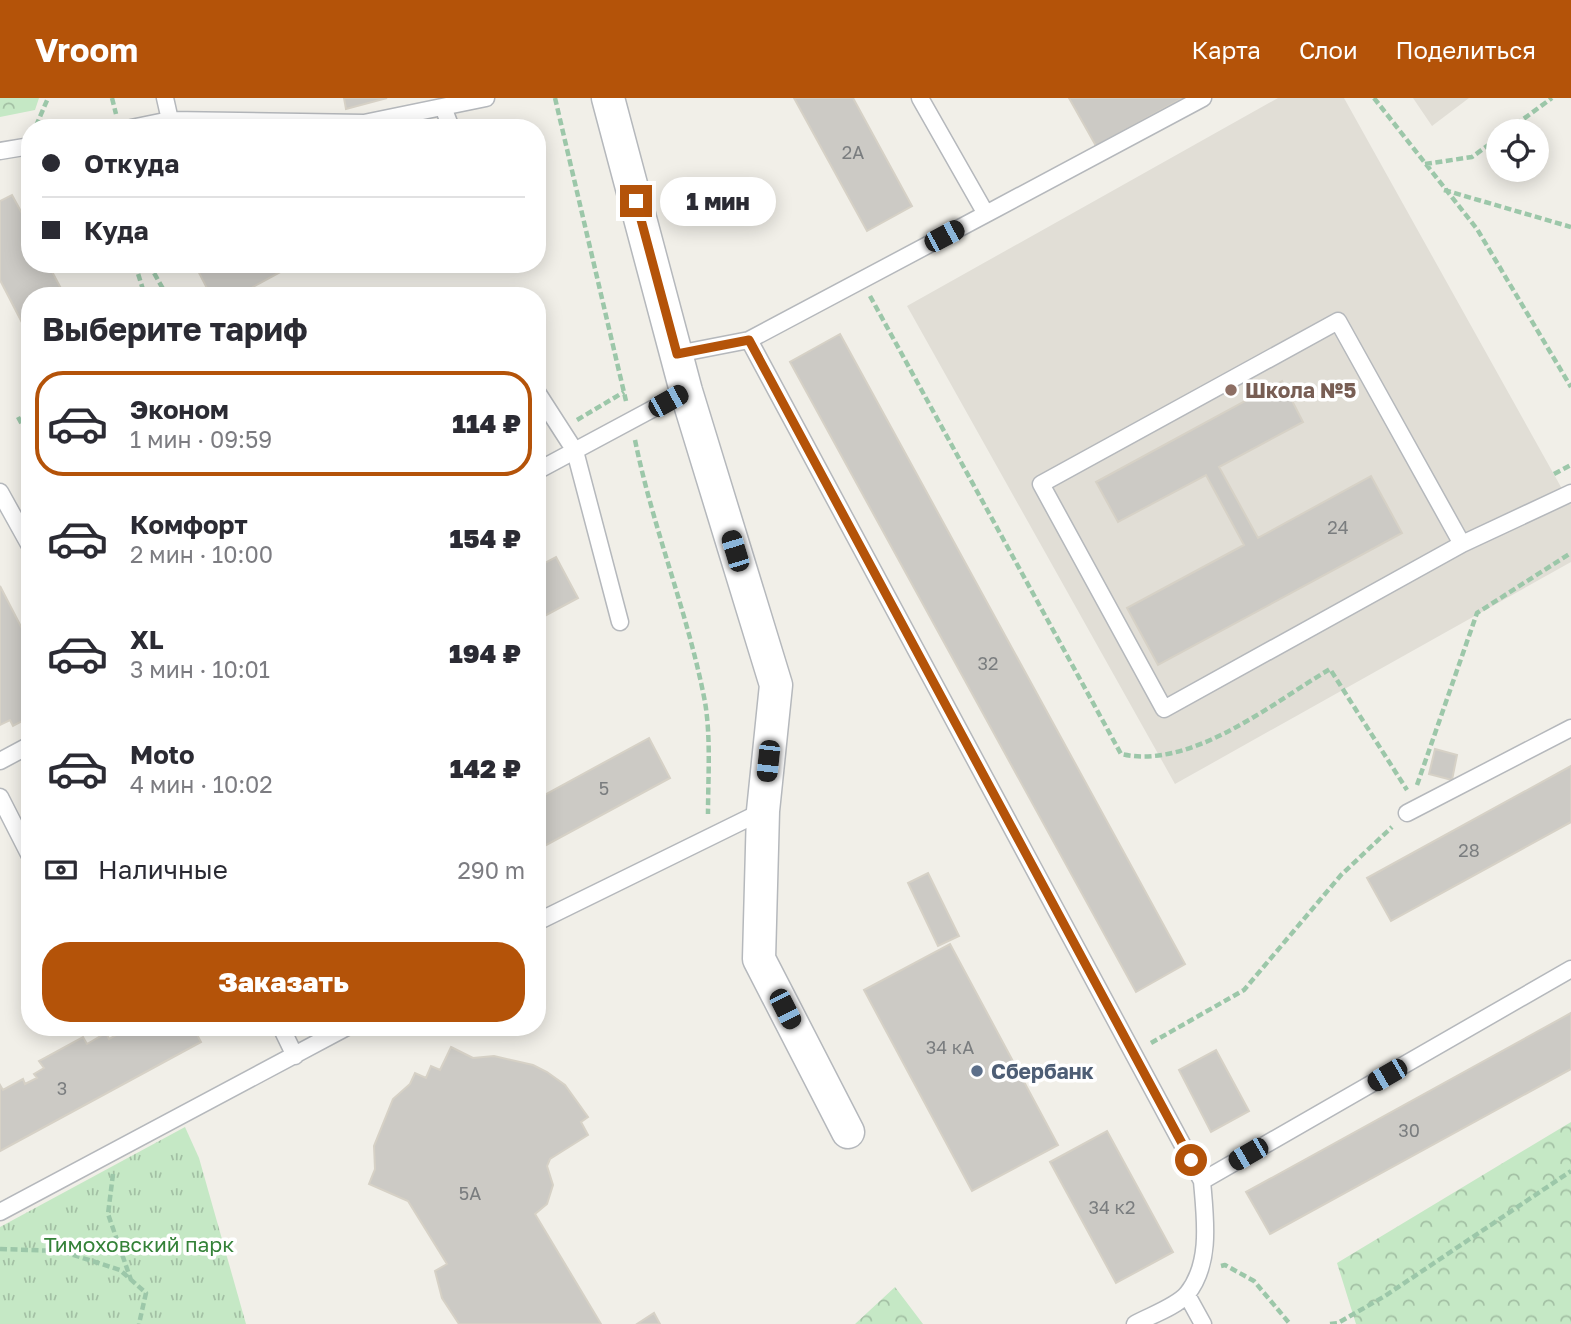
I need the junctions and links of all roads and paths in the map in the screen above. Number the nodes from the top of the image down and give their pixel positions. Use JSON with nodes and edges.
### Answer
{"nodes":[{"id":1,"x":48,"y":98,"type":"edge"},
{"id":2,"x":165,"y":98,"type":"edge"},
{"id":3,"x":486,"y":98,"type":"edge"},
{"id":4,"x":555,"y":98,"type":"edge"},
{"id":5,"x":608,"y":98,"type":"edge"},
{"id":6,"x":920,"y":98,"type":"edge"},
{"id":7,"x":1203,"y":98,"type":"edge"},
{"id":8,"x":1374,"y":98,"type":"edge"},
{"id":9,"x":1552,"y":98,"type":"edge"},
{"id":10,"x":443,"y":107,"type":"junction"},
{"id":11,"x":39,"y":119,"type":"edge"},
{"id":12,"x":170,"y":119,"type":"edge"},
{"id":13,"x":390,"y":119,"type":"edge"},
{"id":14,"x":448,"y":119,"type":"edge"},
{"id":15,"x":1523,"y":119,"type":"edge"},
{"id":16,"x":1486,"y":147,"type":"edge"},
{"id":17,"x":21,"y":148,"type":"edge"},
{"id":18,"x":0,"y":151,"type":"edge"},
{"id":19,"x":1425,"y":164,"type":"junction"},
{"id":20,"x":1443,"y":190,"type":"junction"},
{"id":21,"x":986,"y":214,"type":"junction"},
{"id":22,"x":1571,"y":228,"type":"edge"},
{"id":23,"x":749,"y":340,"type":"junction"},
{"id":24,"x":677,"y":354,"type":"junction"},
{"id":25,"x":1571,"y":387,"type":"edge"},
{"id":26,"x":686,"y":391,"type":"junction"},
{"id":27,"x":546,"y":406,"type":"edge"},
{"id":28,"x":18,"y":417,"type":"dead end"},
{"id":29,"x":632,"y":421,"type":"junction"},
{"id":30,"x":21,"y":422,"type":"edge"},
{"id":31,"x":575,"y":451,"type":"junction"},
{"id":32,"x":1571,"y":465,"type":"edge"},
{"id":33,"x":546,"y":466,"type":"edge"},
{"id":34,"x":1554,"y":474,"type":"dead end"},
{"id":35,"x":0,"y":492,"type":"edge"},
{"id":36,"x":1571,"y":493,"type":"edge"},
{"id":37,"x":21,"y":530,"type":"edge"},
{"id":38,"x":1462,"y":544,"type":"junction"},
{"id":39,"x":1571,"y":554,"type":"edge"},
{"id":40,"x":620,"y":622,"type":"dead end"},
{"id":41,"x":1571,"y":728,"type":"edge"},
{"id":42,"x":21,"y":750,"type":"edge"},
{"id":43,"x":0,"y":761,"type":"edge"},
{"id":44,"x":0,"y":797,"type":"edge"},
{"id":45,"x":763,"y":811,"type":"junction"},
{"id":46,"x":1407,"y":813,"type":"junction"},
{"id":47,"x":696,"y":821,"type":"dead end"},
{"id":48,"x":21,"y":838,"type":"edge"},
{"id":49,"x":546,"y":918,"type":"edge"},
{"id":50,"x":1571,"y":969,"type":"edge"},
{"id":51,"x":285,"y":1036,"type":"edge"},
{"id":52,"x":330,"y":1036,"type":"edge"},
{"id":53,"x":1133,"y":1053,"type":"junction"},
{"id":54,"x":295,"y":1056,"type":"junction"},
{"id":55,"x":848,"y":1132,"type":"dead end"},
{"id":56,"x":115,"y":1152,"type":"junction"},
{"id":57,"x":1571,"y":1171,"type":"edge"},
{"id":58,"x":1202,"y":1181,"type":"junction"},
{"id":59,"x":0,"y":1212,"type":"edge"},
{"id":60,"x":0,"y":1250,"type":"edge"},
{"id":61,"x":1197,"y":1275,"type":"junction"},
{"id":62,"x":132,"y":1281,"type":"junction"},
{"id":63,"x":1186,"y":1295,"type":"junction"},
{"id":64,"x":139,"y":1324,"type":"edge"},
{"id":65,"x":1135,"y":1324,"type":"edge"},
{"id":66,"x":1203,"y":1324,"type":"edge"},
{"id":67,"x":1290,"y":1324,"type":"edge"},
{"id":68,"x":1330,"y":1324,"type":"edge"}],
"edges":[{"from":1,"to":11,"type":"path"},
{"from":2,"to":12,"type":"lane"},
{"from":3,"to":10,"type":"lane"},
{"from":4,"to":29,"type":"path"},
{"from":5,"to":24,"type":"street"},
{"from":6,"to":21,"type":"lane"},
{"from":7,"to":21,"type":"lane"},
{"from":8,"to":19,"type":"path"},
{"from":9,"to":15,"type":"path"},
{"from":10,"to":13,"type":"lane"},
{"from":10,"to":14,"type":"lane"},
{"from":16,"to":19,"type":"path"},
{"from":17,"to":18,"type":"lane"},
{"from":19,"to":20,"type":"path"},
{"from":20,"to":22,"type":"path"},
{"from":20,"to":25,"type":"path"},
{"from":21,"to":23,"type":"lane"},
{"from":23,"to":24,"type":"lane"},
{"from":23,"to":53,"type":"lane"},
{"from":24,"to":26,"type":"street"},
{"from":26,"to":29,"type":"lane"},
{"from":26,"to":45,"type":"street"},
{"from":27,"to":31,"type":"lane"},
{"from":28,"to":30,"type":"path"},
{"from":29,"to":31,"type":"lane"},
{"from":29,"to":47,"type":"path"},
{"from":31,"to":33,"type":"lane"},
{"from":31,"to":40,"type":"lane"},
{"from":32,"to":34,"type":"path"},
{"from":35,"to":37,"type":"lane"},
{"from":36,"to":38,"type":"lane"},
{"from":38,"to":38,"type":"lane"},
{"from":39,"to":46,"type":"path"},
{"from":41,"to":46,"type":"lane"},
{"from":42,"to":43,"type":"lane"},
{"from":44,"to":48,"type":"lane"},
{"from":45,"to":49,"type":"lane"},
{"from":45,"to":55,"type":"street"},
{"from":46,"to":53,"type":"path"},
{"from":50,"to":58,"type":"lane"},
{"from":51,"to":54,"type":"lane"},
{"from":52,"to":54,"type":"lane"},
{"from":53,"to":58,"type":"lane"},
{"from":54,"to":56,"type":"lane"},
{"from":56,"to":59,"type":"lane"},
{"from":56,"to":62,"type":"path"},
{"from":57,"to":68,"type":"path"},
{"from":58,"to":61,"type":"lane"},
{"from":60,"to":62,"type":"path"},
{"from":61,"to":63,"type":"lane"},
{"from":61,"to":67,"type":"path"},
{"from":62,"to":64,"type":"path"},
{"from":63,"to":65,"type":"lane"},
{"from":63,"to":66,"type":"lane"}]}
